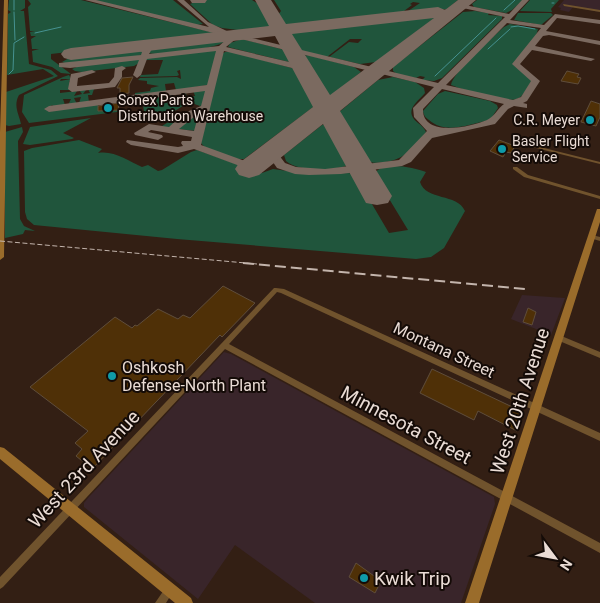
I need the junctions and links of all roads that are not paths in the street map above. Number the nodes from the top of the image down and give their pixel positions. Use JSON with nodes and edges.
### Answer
{"nodes":[{"id":1,"x":6,"y":0,"type":"edge"},
{"id":2,"x":564,"y":5,"type":"dead end"},
{"id":3,"x":600,"y":11,"type":"edge"},
{"id":4,"x":530,"y":145,"type":"dead end"},
{"id":5,"x":600,"y":163,"type":"edge"},
{"id":6,"x":515,"y":168,"type":"dead end"},
{"id":7,"x":600,"y":198,"type":"edge"},
{"id":8,"x":600,"y":210,"type":"edge"},
{"id":9,"x":596,"y":238,"type":"edge"},
{"id":10,"x":0,"y":257,"type":"edge"},
{"id":11,"x":276,"y":290,"type":"joint"},
{"id":12,"x":559,"y":338,"type":"junction"},
{"id":13,"x":224,"y":345,"type":"junction"},
{"id":14,"x":600,"y":355,"type":"edge"},
{"id":15,"x":536,"y":408,"type":"junction"},
{"id":16,"x":600,"y":437,"type":"edge"},
{"id":17,"x":0,"y":452,"type":"edge"},
{"id":18,"x":506,"y":498,"type":"junction"},
{"id":19,"x":72,"y":509,"type":"junction"},
{"id":20,"x":600,"y":548,"type":"edge"},
{"id":21,"x":0,"y":584,"type":"edge"},
{"id":22,"x":170,"y":589,"type":"junction"},
{"id":23,"x":160,"y":603,"type":"edge"},
{"id":24,"x":186,"y":603,"type":"edge"},
{"id":25,"x":472,"y":603,"type":"edge"}],
"edges":[{"from":1,"to":10,"type":"street"},
{"from":2,"to":3,"type":"street"},
{"from":4,"to":5,"type":"street"},
{"from":6,"to":7,"type":"street"},
{"from":8,"to":9,"type":"main road","name":"West 20th Avenue"},
{"from":9,"to":12,"type":"main road","name":"West 20th Avenue"},
{"from":11,"to":13,"type":"street","name":"West 23rd Avenue"},
{"from":11,"to":15,"type":"street","name":"Montana Street"},
{"from":12,"to":14,"type":"street"},
{"from":12,"to":15,"type":"main road","name":"West 20th Avenue"},
{"from":13,"to":18,"type":"street","name":"Minnesota Street"},
{"from":13,"to":19,"type":"street","name":"West 23rd Avenue"},
{"from":15,"to":16,"type":"street","name":"Montana Street"},
{"from":15,"to":18,"type":"main road","name":"West 20th Avenue"},
{"from":17,"to":19,"type":"street"},
{"from":18,"to":20,"type":"street","name":"Minnesota Street"},
{"from":18,"to":25,"type":"main road","name":"West 20th Avenue"},
{"from":19,"to":21,"type":"street","name":"West 23rd Avenue"},
{"from":19,"to":22,"type":"street"},
{"from":22,"to":23,"type":"street"},
{"from":22,"to":24,"type":"street"}]}
